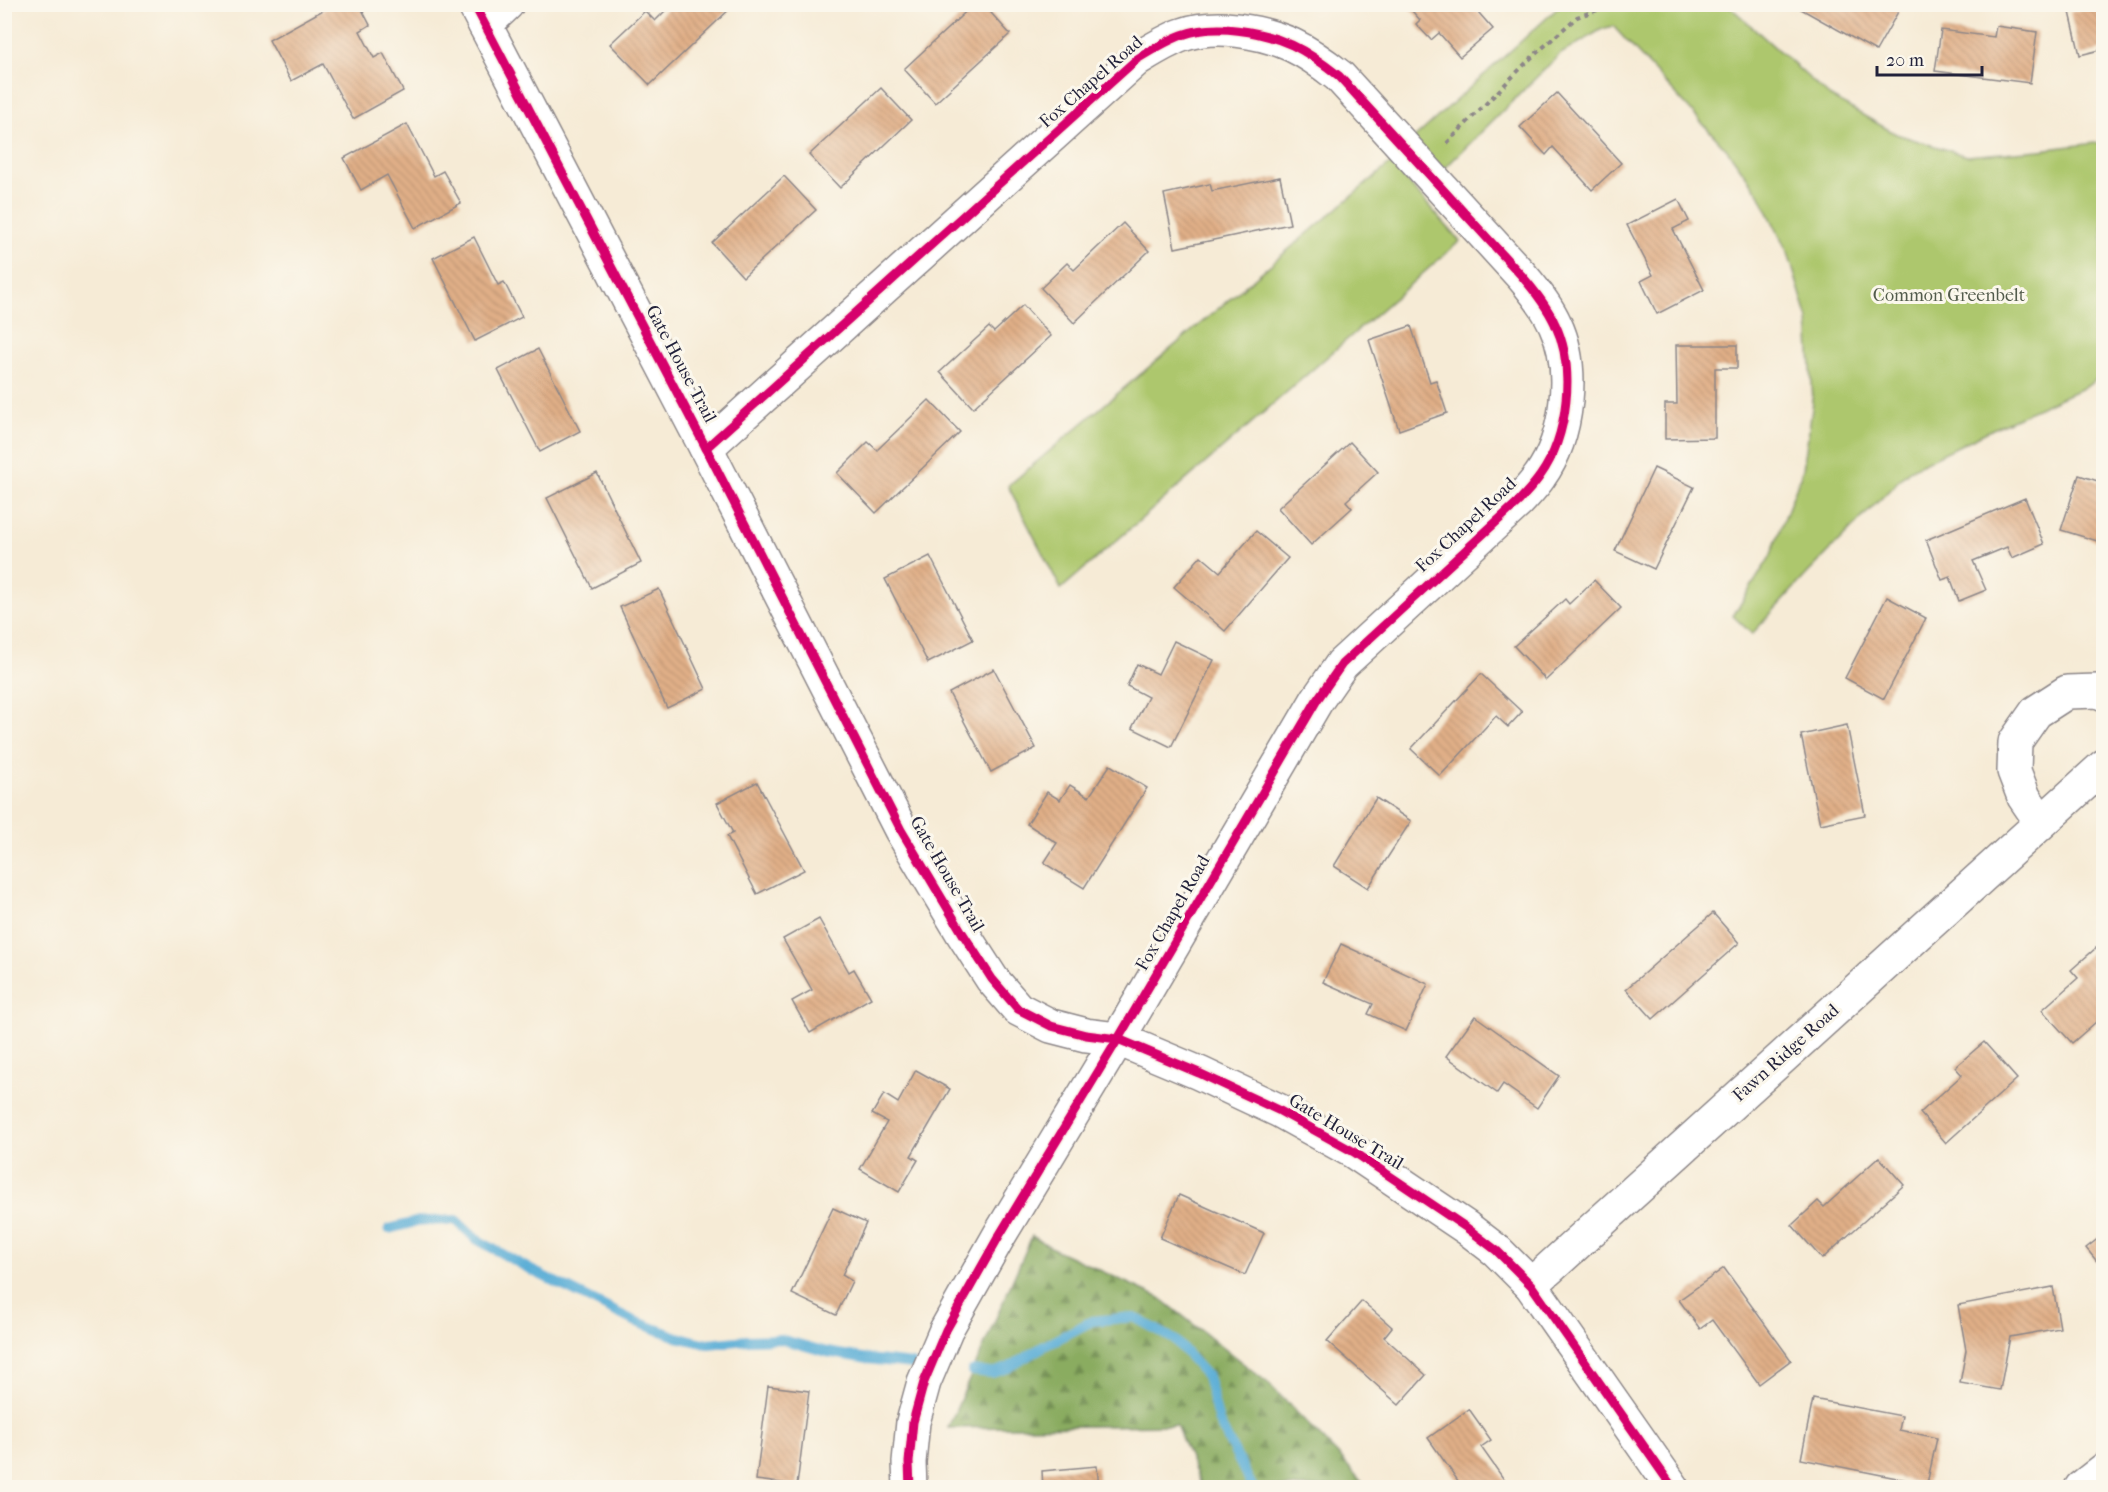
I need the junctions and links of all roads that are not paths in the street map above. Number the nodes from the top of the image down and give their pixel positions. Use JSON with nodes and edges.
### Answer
{"nodes":[{"id":1,"x":489,"y":11,"type":"edge"},
{"id":2,"x":706,"y":448,"type":"junction"},
{"id":3,"x":2103,"y":694,"type":"edge"},
{"id":4,"x":2103,"y":766,"type":"edge"},
{"id":5,"x":2041,"y":822,"type":"junction"},
{"id":6,"x":1118,"y":1039,"type":"junction"},
{"id":7,"x":1531,"y":1285,"type":"junction"},
{"id":8,"x":2103,"y":1470,"type":"edge"},
{"id":9,"x":910,"y":1488,"type":"edge"},
{"id":10,"x":1673,"y":1488,"type":"edge"},
{"id":11,"x":2081,"y":1488,"type":"edge"}],
"edges":[{"from":1,"to":2,"type":"street","name":"Gate House Trail"},
{"from":2,"to":6,"type":"street","name":"Gate House Trail"},
{"from":2,"to":6,"type":"street","name":"Fox Chapel Road"},
{"from":3,"to":5,"type":"street"},
{"from":4,"to":5,"type":"street","name":"Fawn Ridge Road"},
{"from":5,"to":7,"type":"street","name":"Fawn Ridge Road"},
{"from":6,"to":7,"type":"street","name":"Gate House Trail"},
{"from":6,"to":9,"type":"street","name":"Fox Chapel Road"},
{"from":7,"to":10,"type":"street","name":"Gate House Trail"},
{"from":8,"to":11,"type":"street"}]}
